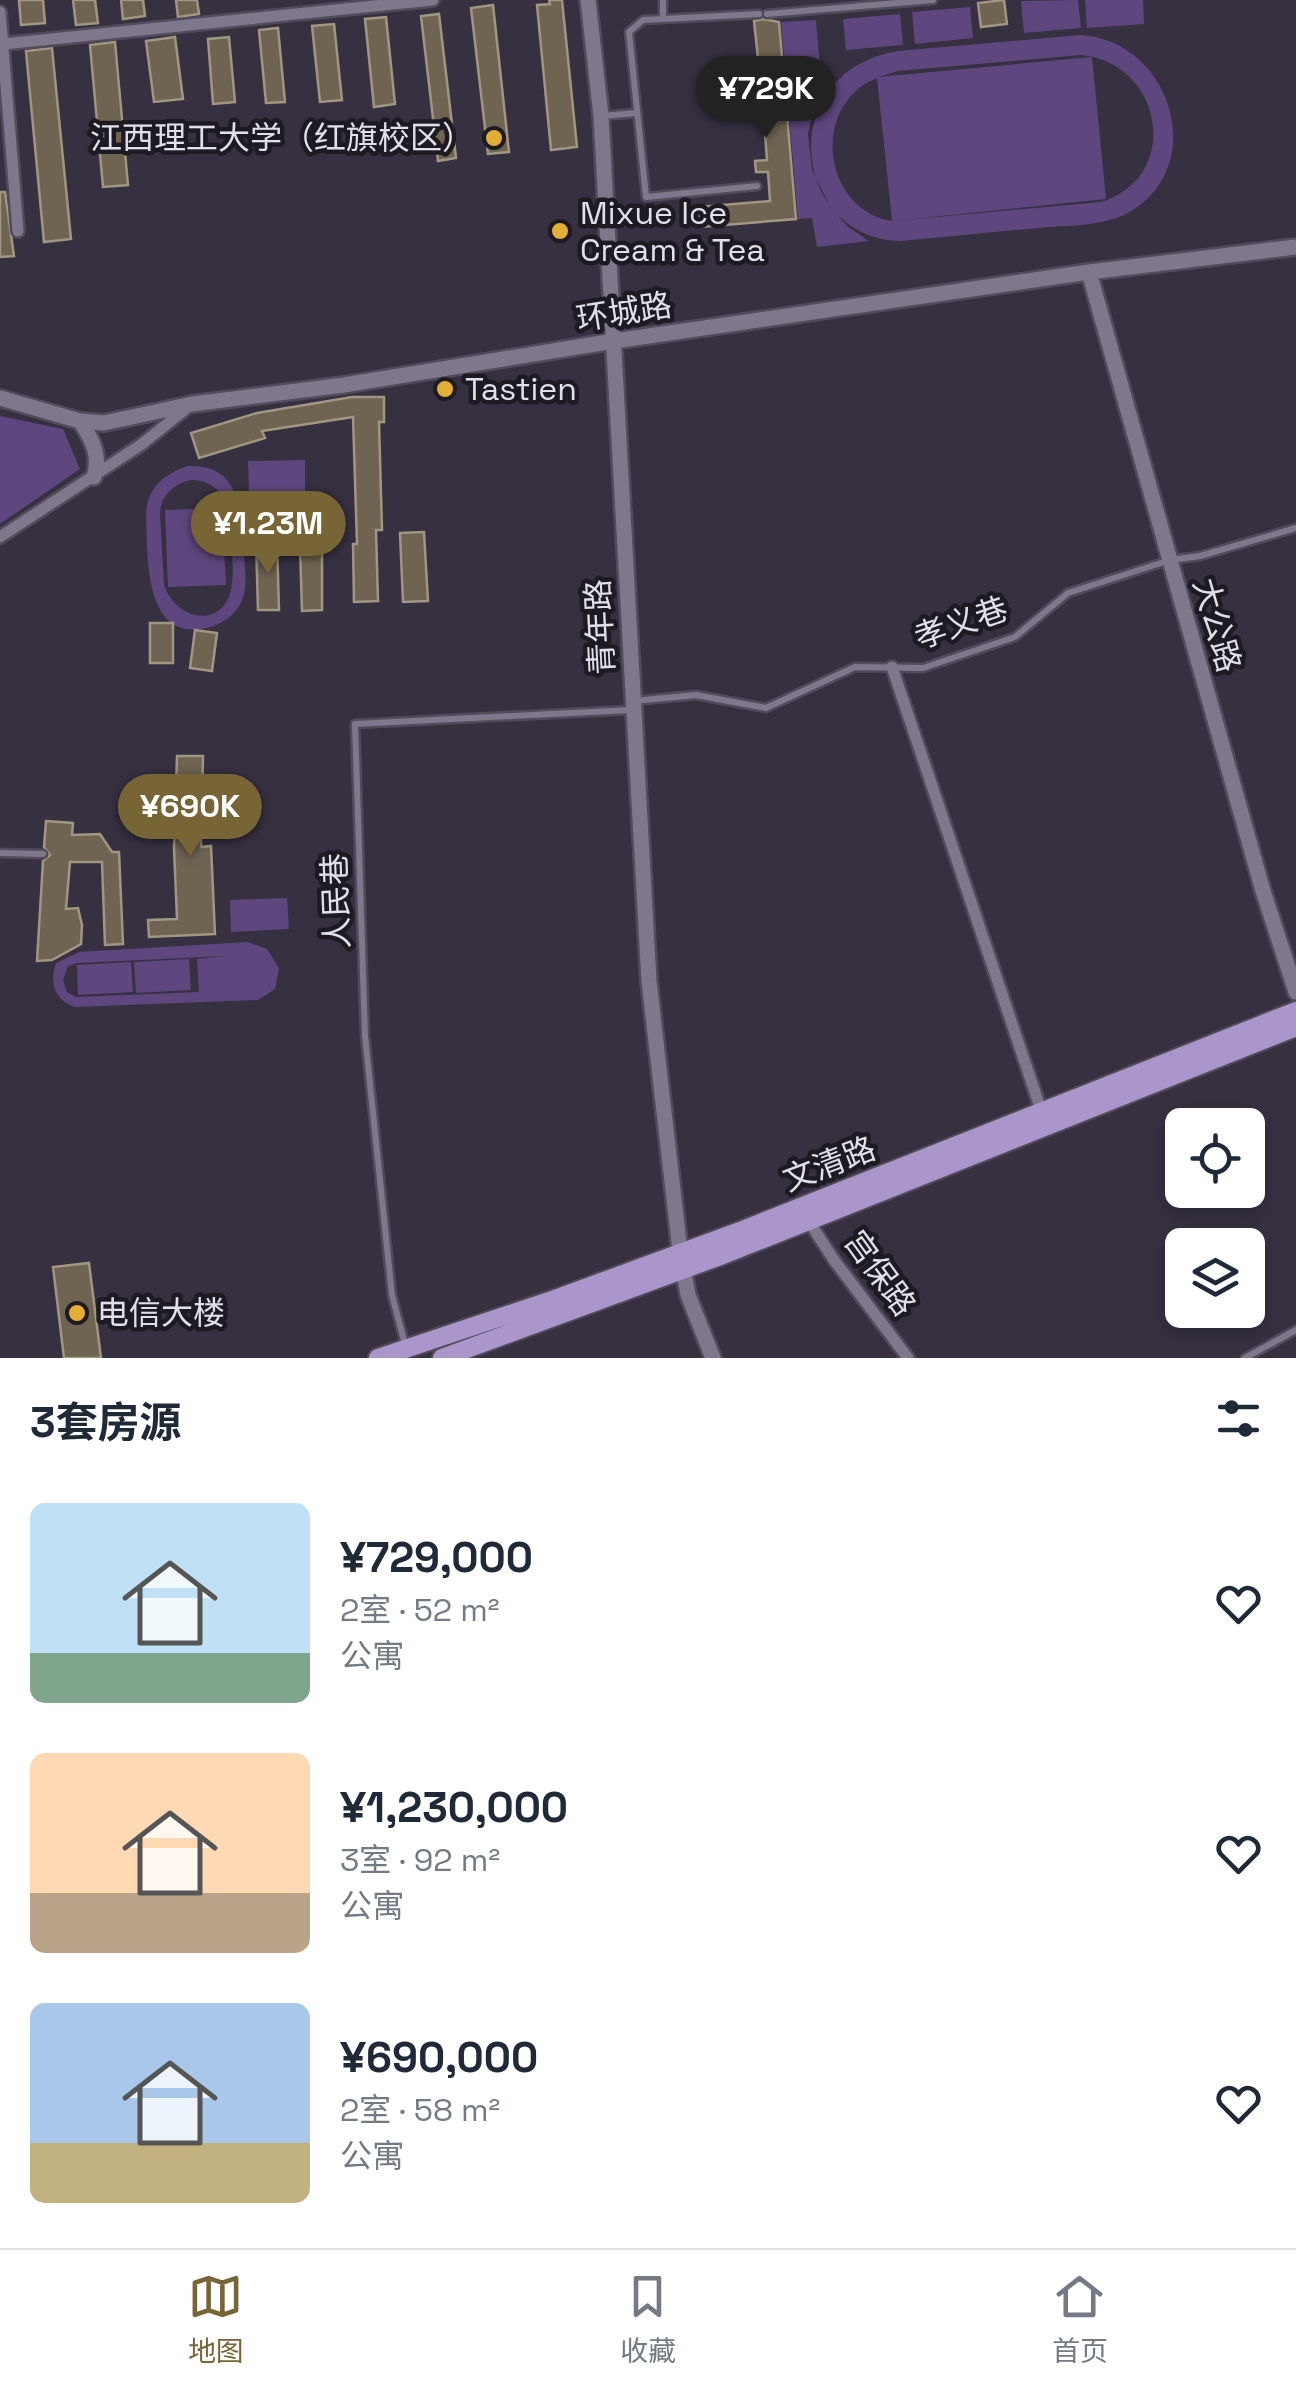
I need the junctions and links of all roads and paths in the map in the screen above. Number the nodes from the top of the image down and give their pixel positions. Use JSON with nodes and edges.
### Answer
{"nodes":[{"id":1,"x":433,"y":0,"type":"edge"},
{"id":2,"x":588,"y":0,"type":"edge"},
{"id":3,"x":662,"y":0,"type":"edge"},
{"id":4,"x":934,"y":0,"type":"edge"},
{"id":5,"x":0,"y":12,"type":"edge"},
{"id":6,"x":662,"y":18,"type":"junction"},
{"id":7,"x":3,"y":44,"type":"junction"},
{"id":8,"x":636,"y":113,"type":"junction"},
{"id":9,"x":601,"y":116,"type":"junction"},
{"id":10,"x":757,"y":186,"type":"dead end"},
{"id":11,"x":18,"y":231,"type":"dead end"},
{"id":12,"x":1296,"y":247,"type":"edge"},
{"id":13,"x":1089,"y":272,"type":"junction"},
{"id":14,"x":614,"y":341,"type":"junction"},
{"id":15,"x":0,"y":398,"type":"edge"},
{"id":16,"x":192,"y":404,"type":"junction"},
{"id":17,"x":80,"y":421,"type":"junction"},
{"id":18,"x":94,"y":477,"type":"junction"},
{"id":19,"x":1296,"y":528,"type":"edge"},
{"id":20,"x":0,"y":537,"type":"edge"},
{"id":21,"x":1170,"y":560,"type":"junction"},
{"id":22,"x":892,"y":667,"type":"junction"},
{"id":23,"x":632,"y":706,"type":"junction"},
{"id":24,"x":0,"y":853,"type":"edge"},
{"id":25,"x":43,"y":854,"type":"dead end"},
{"id":26,"x":1296,"y":992,"type":"edge"},
{"id":27,"x":1296,"y":1011,"type":"edge"},
{"id":28,"x":1296,"y":1027,"type":"edge"},
{"id":29,"x":1042,"y":1114,"type":"junction"},
{"id":30,"x":808,"y":1220,"type":"junction"},
{"id":31,"x":682,"y":1260,"type":"junction"},
{"id":32,"x":1296,"y":1330,"type":"edge"},
{"id":33,"x":406,"y":1349,"type":"junction"},
{"id":34,"x":378,"y":1358,"type":"edge"},
{"id":35,"x":442,"y":1358,"type":"edge"},
{"id":36,"x":712,"y":1358,"type":"edge"},
{"id":37,"x":908,"y":1358,"type":"edge"},
{"id":38,"x":1245,"y":1358,"type":"edge"}],
"edges":[{"from":1,"to":7,"type":"street"},
{"from":2,"to":9,"type":"street","name":"青年路"},
{"from":3,"to":6,"type":"lane"},
{"from":4,"to":6,"type":"lane"},
{"from":5,"to":7,"type":"street"},
{"from":6,"to":8,"type":"lane"},
{"from":7,"to":11,"type":"street"},
{"from":8,"to":9,"type":"lane"},
{"from":8,"to":10,"type":"lane"},
{"from":9,"to":14,"type":"street","name":"青年路"},
{"from":12,"to":13,"type":"street","name":"环城路"},
{"from":13,"to":14,"type":"street","name":"环城路"},
{"from":13,"to":21,"type":"street","name":"大公路"},
{"from":14,"to":16,"type":"street","name":"环城路"},
{"from":14,"to":23,"type":"street","name":"青年路"},
{"from":15,"to":17,"type":"street"},
{"from":16,"to":17,"type":"street","name":"环城路"},
{"from":16,"to":18,"type":"street"},
{"from":17,"to":18,"type":"street"},
{"from":18,"to":20,"type":"street"},
{"from":19,"to":21,"type":"lane","name":"孝义巷"},
{"from":21,"to":22,"type":"lane","name":"孝义巷"},
{"from":21,"to":26,"type":"street","name":"大公路"},
{"from":22,"to":23,"type":"lane","name":"孝义巷"},
{"from":22,"to":29,"type":"street"},
{"from":23,"to":31,"type":"street","name":"青年路"},
{"from":23,"to":33,"type":"lane","name":"人民巷"},
{"from":24,"to":25,"type":"lane"},
{"from":27,"to":29,"type":"main road","name":"文清路"},
{"from":28,"to":30,"type":"main road","name":"文清路"},
{"from":29,"to":31,"type":"main road","name":"文清路"},
{"from":30,"to":31,"type":"main road","name":"文清路"},
{"from":30,"to":37,"type":"street","name":"宫保路"},
{"from":31,"to":33,"type":"main road","name":"文清路"},
{"from":31,"to":35,"type":"main road","name":"文清路"},
{"from":31,"to":36,"type":"street","name":"青年路"},
{"from":32,"to":38,"type":"lane"},
{"from":33,"to":34,"type":"main road","name":"文清路"}]}
